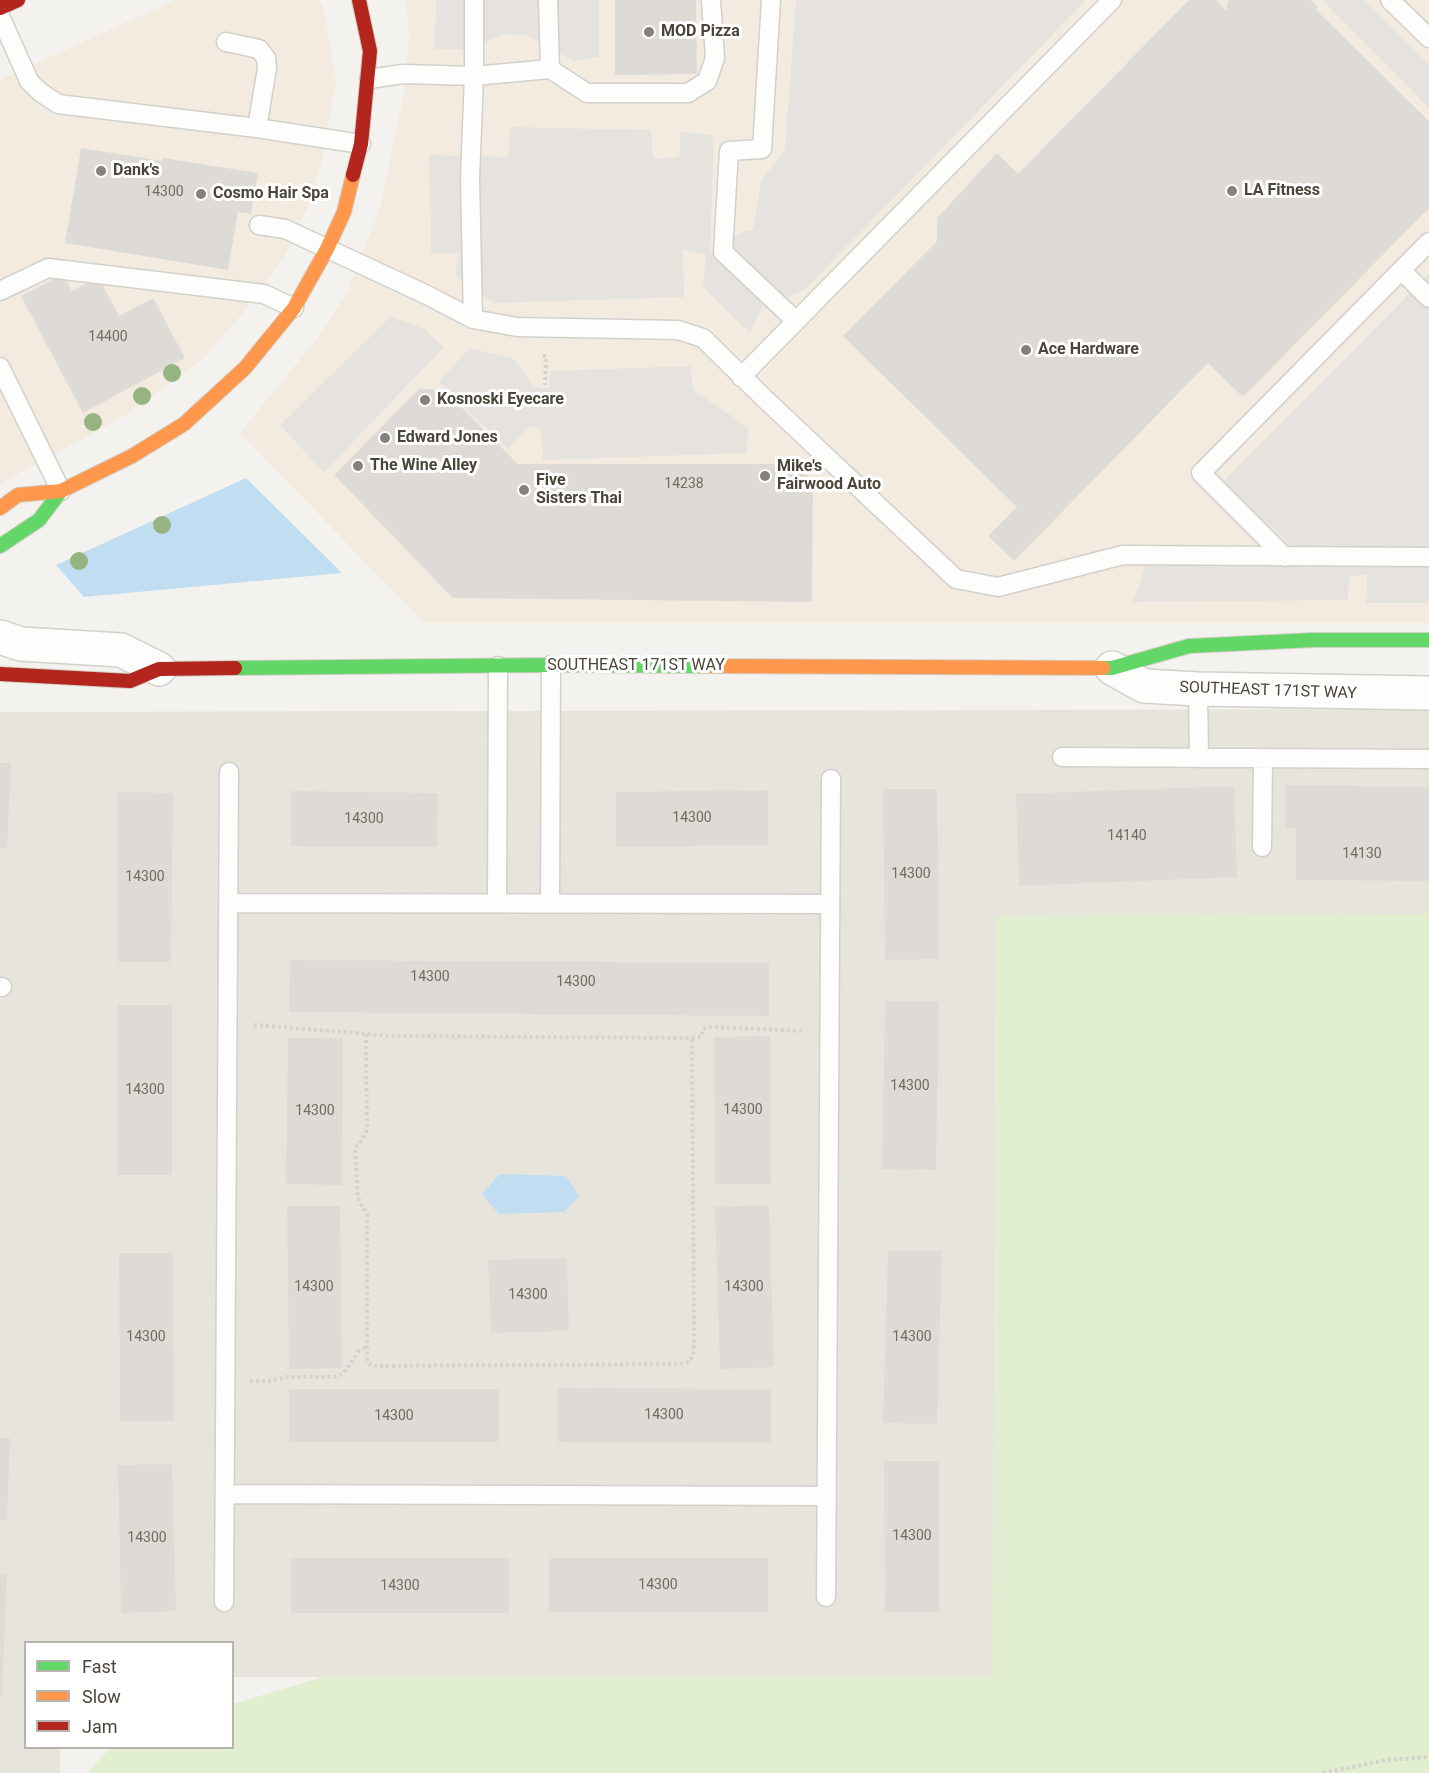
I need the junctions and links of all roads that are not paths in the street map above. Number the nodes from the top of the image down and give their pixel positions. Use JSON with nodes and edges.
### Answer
{"nodes":[{"id":1,"x":18,"y":0,"type":"edge"},
{"id":2,"x":358,"y":0,"type":"edge"},
{"id":3,"x":474,"y":0,"type":"edge"},
{"id":4,"x":548,"y":0,"type":"edge"},
{"id":5,"x":711,"y":0,"type":"edge"},
{"id":6,"x":771,"y":0,"type":"edge"},
{"id":7,"x":1112,"y":0,"type":"edge"},
{"id":8,"x":1390,"y":0,"type":"edge"},
{"id":9,"x":0,"y":8,"type":"edge"},
{"id":10,"x":0,"y":16,"type":"edge"},
{"id":11,"x":1429,"y":38,"type":"edge"},
{"id":12,"x":225,"y":42,"type":"dead end"},
{"id":13,"x":550,"y":69,"type":"junction"},
{"id":14,"x":474,"y":76,"type":"junction"},
{"id":15,"x":369,"y":79,"type":"junction"},
{"id":16,"x":256,"y":128,"type":"junction"},
{"id":17,"x":361,"y":144,"type":"junction"},
{"id":18,"x":259,"y":225,"type":"dead end"},
{"id":19,"x":1429,"y":242,"type":"edge"},
{"id":20,"x":327,"y":249,"type":"junction"},
{"id":21,"x":1401,"y":270,"type":"junction"},
{"id":22,"x":0,"y":291,"type":"edge"},
{"id":23,"x":1429,"y":298,"type":"edge"},
{"id":24,"x":294,"y":308,"type":"junction"},
{"id":25,"x":473,"y":319,"type":"junction"},
{"id":26,"x":796,"y":321,"type":"junction"},
{"id":27,"x":0,"y":367,"type":"edge"},
{"id":28,"x":741,"y":377,"type":"junction"},
{"id":29,"x":7,"y":400,"type":"edge"},
{"id":30,"x":61,"y":491,"type":"junction"},
{"id":31,"x":0,"y":508,"type":"edge"},
{"id":32,"x":0,"y":546,"type":"edge"},
{"id":33,"x":1285,"y":557,"type":"junction"},
{"id":34,"x":1429,"y":557,"type":"edge"},
{"id":35,"x":0,"y":637,"type":"edge"},
{"id":36,"x":1429,"y":640,"type":"edge"},
{"id":37,"x":551,"y":665,"type":"junction"},
{"id":38,"x":498,"y":666,"type":"junction"},
{"id":39,"x":1112,"y":668,"type":"junction"},
{"id":40,"x":159,"y":669,"type":"junction"},
{"id":41,"x":0,"y":674,"type":"edge"},
{"id":42,"x":1198,"y":689,"type":"junction"},
{"id":43,"x":1429,"y":693,"type":"edge"},
{"id":44,"x":1062,"y":757,"type":"dead end"},
{"id":45,"x":1198,"y":758,"type":"junction"},
{"id":46,"x":1263,"y":758,"type":"junction"},
{"id":47,"x":1429,"y":759,"type":"edge"},
{"id":48,"x":229,"y":771,"type":"dead end"},
{"id":49,"x":831,"y":779,"type":"dead end"},
{"id":50,"x":1262,"y":846,"type":"dead end"},
{"id":51,"x":229,"y":903,"type":"junction"},
{"id":52,"x":497,"y":903,"type":"junction"},
{"id":53,"x":550,"y":903,"type":"junction"},
{"id":54,"x":830,"y":904,"type":"junction"},
{"id":55,"x":225,"y":1494,"type":"junction"},
{"id":56,"x":826,"y":1496,"type":"junction"},
{"id":57,"x":826,"y":1596,"type":"dead end"},
{"id":58,"x":224,"y":1602,"type":"dead end"}],
"edges":[{"from":1,"to":9,"type":"street"},
{"from":2,"to":15,"type":"street"},
{"from":3,"to":14,"type":"lane"},
{"from":4,"to":13,"type":"lane"},
{"from":5,"to":13,"type":"lane"},
{"from":6,"to":26,"type":"lane"},
{"from":7,"to":26,"type":"lane"},
{"from":8,"to":11,"type":"lane"},
{"from":10,"to":16,"type":"lane"},
{"from":12,"to":16,"type":"lane"},
{"from":13,"to":14,"type":"lane"},
{"from":14,"to":15,"type":"lane"},
{"from":14,"to":25,"type":"lane"},
{"from":15,"to":17,"type":"street"},
{"from":16,"to":17,"type":"lane"},
{"from":17,"to":20,"type":"street"},
{"from":18,"to":20,"type":"lane"},
{"from":19,"to":21,"type":"lane"},
{"from":20,"to":24,"type":"street"},
{"from":20,"to":25,"type":"lane"},
{"from":21,"to":23,"type":"lane"},
{"from":21,"to":33,"type":"lane"},
{"from":22,"to":24,"type":"lane"},
{"from":24,"to":30,"type":"street"},
{"from":25,"to":28,"type":"lane"},
{"from":26,"to":28,"type":"lane"},
{"from":27,"to":29,"type":"lane"},
{"from":28,"to":33,"type":"lane"},
{"from":29,"to":30,"type":"lane"},
{"from":30,"to":31,"type":"street"},
{"from":30,"to":32,"type":"street"},
{"from":33,"to":34,"type":"lane"},
{"from":35,"to":40,"type":"street","name":"SOUTHEAST 171ST WAY"},
{"from":36,"to":39,"type":"street","name":"SOUTHEAST 171ST WAY"},
{"from":37,"to":38,"type":"street","name":"SOUTHEAST 171ST WAY"},
{"from":37,"to":39,"type":"street","name":"SOUTHEAST 171ST WAY"},
{"from":37,"to":53,"type":"lane"},
{"from":38,"to":40,"type":"street","name":"SOUTHEAST 171ST WAY"},
{"from":38,"to":52,"type":"lane"},
{"from":39,"to":42,"type":"street","name":"SOUTHEAST 171ST WAY"},
{"from":40,"to":41,"type":"street","name":"SOUTHEAST 171ST WAY"},
{"from":42,"to":43,"type":"street","name":"SOUTHEAST 171ST WAY"},
{"from":42,"to":45,"type":"lane"},
{"from":44,"to":45,"type":"lane"},
{"from":45,"to":46,"type":"lane"},
{"from":46,"to":47,"type":"lane"},
{"from":46,"to":50,"type":"lane"},
{"from":48,"to":51,"type":"lane"},
{"from":49,"to":54,"type":"lane"},
{"from":51,"to":52,"type":"lane"},
{"from":51,"to":55,"type":"lane"},
{"from":52,"to":53,"type":"lane"},
{"from":53,"to":54,"type":"lane"},
{"from":54,"to":56,"type":"lane"},
{"from":55,"to":56,"type":"lane"},
{"from":55,"to":58,"type":"lane"},
{"from":56,"to":57,"type":"lane"}]}
